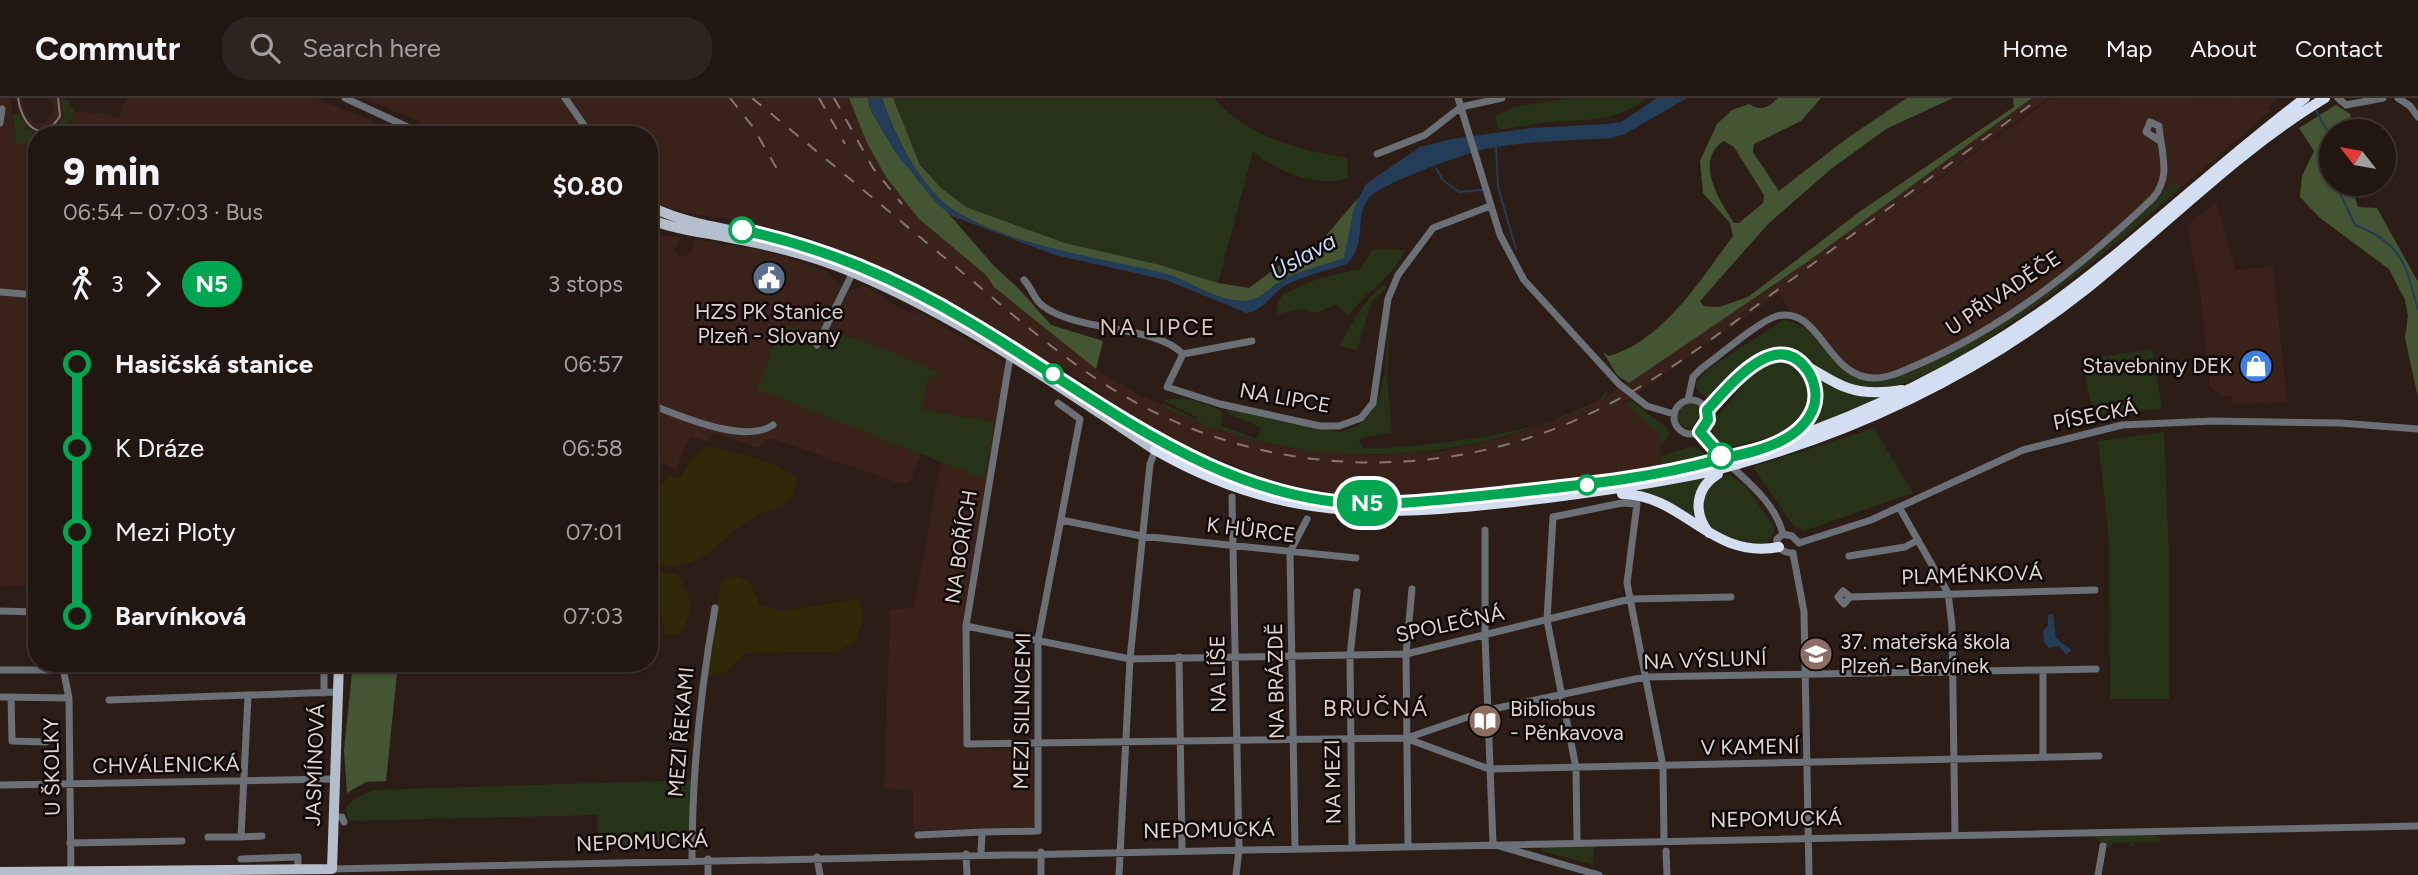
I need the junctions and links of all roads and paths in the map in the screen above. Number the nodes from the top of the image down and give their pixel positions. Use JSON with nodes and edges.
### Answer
{"nodes":[{"id":1,"x":345,"y":98,"type":"edge"},
{"id":2,"x":565,"y":98,"type":"edge"},
{"id":3,"x":1458,"y":98,"type":"edge"},
{"id":4,"x":1502,"y":98,"type":"edge"},
{"id":5,"x":2307,"y":98,"type":"edge"},
{"id":6,"x":2325,"y":98,"type":"edge"},
{"id":7,"x":2337,"y":98,"type":"edge"},
{"id":8,"x":2383,"y":98,"type":"edge"},
{"id":9,"x":2398,"y":98,"type":"edge"},
{"id":10,"x":1461,"y":107,"type":"junction"},
{"id":11,"x":2,"y":108,"type":"dead end"},
{"id":12,"x":2288,"y":116,"type":"junction"},
{"id":13,"x":2418,"y":117,"type":"edge"},
{"id":14,"x":0,"y":123,"type":"edge"},
{"id":15,"x":406,"y":126,"type":"edge"},
{"id":16,"x":585,"y":126,"type":"edge"},
{"id":17,"x":2160,"y":141,"type":"dead end"},
{"id":18,"x":1377,"y":154,"type":"dead end"},
{"id":19,"x":1490,"y":206,"type":"junction"},
{"id":20,"x":658,"y":210,"type":"edge"},
{"id":21,"x":658,"y":222,"type":"edge"},
{"id":22,"x":855,"y":269,"type":"junction"},
{"id":23,"x":1024,"y":280,"type":"dead end"},
{"id":24,"x":0,"y":292,"type":"edge"},
{"id":25,"x":28,"y":294,"type":"edge"},
{"id":26,"x":1252,"y":341,"type":"dead end"},
{"id":27,"x":817,"y":345,"type":"dead end"},
{"id":28,"x":1183,"y":354,"type":"junction"},
{"id":29,"x":1010,"y":357,"type":"junction"},
{"id":30,"x":1801,"y":364,"type":"junction"},
{"id":31,"x":1918,"y":386,"type":"junction"},
{"id":32,"x":1688,"y":400,"type":"junction"},
{"id":33,"x":1058,"y":403,"type":"dead end"},
{"id":34,"x":658,"y":407,"type":"edge"},
{"id":35,"x":1707,"y":410,"type":"junction"},
{"id":36,"x":1674,"y":414,"type":"junction"},
{"id":37,"x":773,"y":425,"type":"dead end"},
{"id":38,"x":2418,"y":429,"type":"edge"},
{"id":39,"x":1700,"y":432,"type":"junction"},
{"id":40,"x":1777,"y":443,"type":"junction"},
{"id":41,"x":1158,"y":445,"type":"junction"},
{"id":42,"x":1745,"y":459,"type":"junction"},
{"id":43,"x":1712,"y":470,"type":"junction"},
{"id":44,"x":1602,"y":492,"type":"junction"},
{"id":45,"x":1232,"y":497,"type":"dead end"},
{"id":46,"x":1899,"y":507,"type":"junction"},
{"id":47,"x":1380,"y":508,"type":"junction"},
{"id":48,"x":1307,"y":519,"type":"dead end"},
{"id":49,"x":1061,"y":520,"type":"junction"},
{"id":50,"x":1485,"y":530,"type":"dead end"},
{"id":51,"x":1783,"y":534,"type":"junction"},
{"id":52,"x":1141,"y":536,"type":"junction"},
{"id":53,"x":1713,"y":537,"type":"junction"},
{"id":54,"x":1918,"y":540,"type":"junction"},
{"id":55,"x":1799,"y":543,"type":"junction"},
{"id":56,"x":1234,"y":545,"type":"junction"},
{"id":57,"x":1779,"y":547,"type":"junction"},
{"id":58,"x":1290,"y":552,"type":"junction"},
{"id":59,"x":1793,"y":554,"type":"junction"},
{"id":60,"x":1849,"y":556,"type":"dead end"},
{"id":61,"x":1356,"y":558,"type":"dead end"},
{"id":62,"x":1412,"y":589,"type":"dead end"},
{"id":63,"x":2095,"y":590,"type":"dead end"},
{"id":64,"x":1357,"y":592,"type":"dead end"},
{"id":65,"x":1948,"y":593,"type":"junction"},
{"id":66,"x":1731,"y":597,"type":"dead end"},
{"id":67,"x":1850,"y":597,"type":"dead end"},
{"id":68,"x":1630,"y":598,"type":"junction"},
{"id":69,"x":715,"y":608,"type":"dead end"},
{"id":70,"x":0,"y":611,"type":"edge"},
{"id":71,"x":28,"y":612,"type":"edge"},
{"id":72,"x":1547,"y":620,"type":"junction"},
{"id":73,"x":966,"y":626,"type":"junction"},
{"id":74,"x":1485,"y":636,"type":"junction"},
{"id":75,"x":1038,"y":640,"type":"junction"},
{"id":76,"x":1406,"y":654,"type":"junction"},
{"id":77,"x":1293,"y":656,"type":"junction"},
{"id":78,"x":1350,"y":656,"type":"junction"},
{"id":79,"x":1179,"y":657,"type":"junction"},
{"id":80,"x":1236,"y":657,"type":"junction"},
{"id":81,"x":1130,"y":659,"type":"junction"},
{"id":82,"x":28,"y":669,"type":"edge"},
{"id":83,"x":2096,"y":669,"type":"dead end"},
{"id":84,"x":0,"y":670,"type":"edge"},
{"id":85,"x":2043,"y":670,"type":"junction"},
{"id":86,"x":63,"y":672,"type":"edge"},
{"id":87,"x":324,"y":672,"type":"edge"},
{"id":88,"x":338,"y":672,"type":"edge"},
{"id":89,"x":1953,"y":672,"type":"junction"},
{"id":90,"x":1804,"y":675,"type":"junction"},
{"id":91,"x":1645,"y":677,"type":"junction"},
{"id":92,"x":337,"y":692,"type":"junction"},
{"id":93,"x":324,"y":693,"type":"junction"},
{"id":94,"x":1563,"y":693,"type":"junction"},
{"id":95,"x":248,"y":696,"type":"junction"},
{"id":96,"x":0,"y":697,"type":"edge"},
{"id":97,"x":11,"y":697,"type":"junction"},
{"id":98,"x":69,"y":698,"type":"junction"},
{"id":99,"x":109,"y":700,"type":"dead end"},
{"id":100,"x":1488,"y":710,"type":"junction"},
{"id":101,"x":1407,"y":738,"type":"junction"},
{"id":102,"x":1237,"y":740,"type":"junction"},
{"id":103,"x":1294,"y":740,"type":"junction"},
{"id":104,"x":1350,"y":740,"type":"junction"},
{"id":105,"x":46,"y":742,"type":"dead end"},
{"id":106,"x":1181,"y":742,"type":"junction"},
{"id":107,"x":1125,"y":743,"type":"junction"},
{"id":108,"x":1038,"y":745,"type":"junction"},
{"id":109,"x":2099,"y":756,"type":"dead end"},
{"id":110,"x":2043,"y":757,"type":"junction"},
{"id":111,"x":1955,"y":760,"type":"junction"},
{"id":112,"x":1805,"y":763,"type":"junction"},
{"id":113,"x":1663,"y":766,"type":"junction"},
{"id":114,"x":1576,"y":768,"type":"junction"},
{"id":115,"x":1489,"y":769,"type":"junction"},
{"id":116,"x":333,"y":779,"type":"junction"},
{"id":117,"x":244,"y":780,"type":"junction"},
{"id":118,"x":0,"y":785,"type":"edge"},
{"id":119,"x":70,"y":785,"type":"junction"},
{"id":120,"x":332,"y":817,"type":"junction"},
{"id":121,"x":344,"y":822,"type":"dead end"},
{"id":122,"x":2418,"y":826,"type":"edge"},
{"id":123,"x":982,"y":832,"type":"junction"},
{"id":124,"x":918,"y":835,"type":"dead end"},
{"id":125,"x":1955,"y":835,"type":"junction"},
{"id":126,"x":262,"y":836,"type":"dead end"},
{"id":127,"x":208,"y":837,"type":"dead end"},
{"id":128,"x":241,"y":837,"type":"junction"},
{"id":129,"x":1807,"y":838,"type":"junction"},
{"id":130,"x":1664,"y":840,"type":"junction"},
{"id":131,"x":182,"y":841,"type":"dead end"},
{"id":132,"x":1577,"y":841,"type":"junction"},
{"id":133,"x":70,"y":843,"type":"junction"},
{"id":134,"x":1493,"y":844,"type":"junction"},
{"id":135,"x":1408,"y":845,"type":"junction"},
{"id":136,"x":1352,"y":846,"type":"junction"},
{"id":137,"x":2103,"y":846,"type":"dead end"},
{"id":138,"x":1295,"y":847,"type":"junction"},
{"id":139,"x":1182,"y":850,"type":"junction"},
{"id":140,"x":1239,"y":850,"type":"junction"},
{"id":141,"x":1119,"y":851,"type":"junction"},
{"id":142,"x":1666,"y":851,"type":"dead end"},
{"id":143,"x":1041,"y":852,"type":"junction"},
{"id":144,"x":966,"y":854,"type":"junction"},
{"id":145,"x":981,"y":854,"type":"junction"},
{"id":146,"x":817,"y":858,"type":"junction"},
{"id":147,"x":241,"y":859,"type":"dead end"},
{"id":148,"x":692,"y":859,"type":"junction"},
{"id":149,"x":708,"y":859,"type":"junction"},
{"id":150,"x":510,"y":863,"type":"junction"},
{"id":151,"x":298,"y":869,"type":"junction"},
{"id":152,"x":331,"y":869,"type":"junction"},
{"id":153,"x":388,"y":871,"type":"edge"},
{"id":154,"x":0,"y":872,"type":"edge"},
{"id":155,"x":71,"y":873,"type":"edge"},
{"id":156,"x":510,"y":875,"type":"edge"},
{"id":157,"x":708,"y":875,"type":"edge"},
{"id":158,"x":820,"y":875,"type":"edge"},
{"id":159,"x":967,"y":875,"type":"edge"},
{"id":160,"x":1041,"y":875,"type":"edge"},
{"id":161,"x":1119,"y":875,"type":"edge"},
{"id":162,"x":1238,"y":875,"type":"edge"},
{"id":163,"x":1599,"y":875,"type":"edge"},
{"id":164,"x":1667,"y":875,"type":"edge"},
{"id":165,"x":1809,"y":875,"type":"edge"},
{"id":166,"x":2098,"y":875,"type":"edge"}],
"edges":[{"from":1,"to":15,"type":"street"},
{"from":2,"to":16,"type":"street"},
{"from":3,"to":10,"type":"street"},
{"from":4,"to":10,"type":"street"},
{"from":5,"to":12,"type":"highway"},
{"from":6,"to":12,"type":"highway"},
{"from":7,"to":8,"type":"street"},
{"from":7,"to":12,"type":"highway"},
{"from":9,"to":13,"type":"street"},
{"from":10,"to":18,"type":"street"},
{"from":10,"to":19,"type":"street"},
{"from":11,"to":14,"type":"street"},
{"from":12,"to":31,"type":"highway"},
{"from":12,"to":42,"type":"highway"},
{"from":17,"to":32,"type":"street","name":"U PŘIVADĚČE"},
{"from":19,"to":28,"type":"street","name":"NA LIPCE"},
{"from":19,"to":36,"type":"street"},
{"from":20,"to":22,"type":"main road"},
{"from":21,"to":22,"type":"main road"},
{"from":22,"to":27,"type":"street"},
{"from":22,"to":29,"type":"main road"},
{"from":22,"to":41,"type":"main road"},
{"from":23,"to":28,"type":"street"},
{"from":24,"to":25,"type":"street"},
{"from":26,"to":28,"type":"street"},
{"from":29,"to":41,"type":"main road"},
{"from":29,"to":73,"type":"street","name":"NA BOŘÍCH"},
{"from":30,"to":31,"type":"highway"},
{"from":30,"to":35,"type":"highway"},
{"from":30,"to":40,"type":"highway"},
{"from":31,"to":40,"type":"highway"},
{"from":32,"to":35,"type":"street"},
{"from":32,"to":36,"type":"street"},
{"from":33,"to":49,"type":"street","name":"MEZI SILNICEMI"},
{"from":34,"to":37,"type":"street"},
{"from":35,"to":39,"type":"street"},
{"from":36,"to":39,"type":"street"},
{"from":38,"to":46,"type":"street","name":"PÍSECKÁ"},
{"from":39,"to":51,"type":"street"},
{"from":40,"to":42,"type":"highway"},
{"from":41,"to":47,"type":"highway"},
{"from":41,"to":52,"type":"street"},
{"from":42,"to":43,"type":"highway","bridge":true},
{"from":43,"to":44,"type":"highway"},
{"from":43,"to":47,"type":"highway"},
{"from":43,"to":53,"type":"highway"},
{"from":44,"to":47,"type":"highway"},
{"from":44,"to":53,"type":"highway"},
{"from":45,"to":56,"type":"street","name":"NA LÍŠE"},
{"from":46,"to":54,"type":"street"},
{"from":46,"to":55,"type":"street","name":"PÍSECKÁ"},
{"from":48,"to":58,"type":"street","name":"NA BRÁZDĚ"},
{"from":49,"to":52,"type":"street","name":"K HŮRCE"},
{"from":49,"to":75,"type":"street","name":"MEZI SILNICEMI"},
{"from":50,"to":74,"type":"street"},
{"from":51,"to":55,"type":"street"},
{"from":51,"to":57,"type":"street"},
{"from":52,"to":56,"type":"street","name":"K HŮRCE"},
{"from":52,"to":81,"type":"street"},
{"from":53,"to":57,"type":"highway"},
{"from":54,"to":60,"type":"street"},
{"from":54,"to":65,"type":"street"},
{"from":55,"to":59,"type":"street"},
{"from":56,"to":58,"type":"street","name":"K HŮRCE"},
{"from":56,"to":80,"type":"street","name":"NA LÍŠE"},
{"from":57,"to":59,"type":"street"},
{"from":58,"to":61,"type":"street","name":"K HŮRCE"},
{"from":58,"to":77,"type":"street","name":"NA BRÁZDĚ"},
{"from":59,"to":90,"type":"street"},
{"from":62,"to":76,"type":"street"},
{"from":63,"to":65,"type":"street","name":"PLAMÉNKOVÁ"},
{"from":64,"to":78,"type":"street","name":"NA MEZI"},
{"from":65,"to":67,"type":"street","name":"PLAMÉNKOVÁ"},
{"from":65,"to":89,"type":"street"},
{"from":66,"to":68,"type":"street","name":"SPOLEČNÁ"},
{"from":68,"to":72,"type":"street","name":"SPOLEČNÁ"},
{"from":68,"to":72,"type":"street"},
{"from":68,"to":91,"type":"street"},
{"from":69,"to":148,"type":"street","name":"MEZI ŘEKAMI"},
{"from":70,"to":71,"type":"street"},
{"from":72,"to":74,"type":"street","name":"SPOLEČNÁ"},
{"from":72,"to":94,"type":"street"},
{"from":73,"to":75,"type":"street","name":"SPOLEČNÁ"},
{"from":73,"to":108,"type":"street","name":"NA BOŘÍCH"},
{"from":74,"to":76,"type":"street","name":"SPOLEČNÁ"},
{"from":74,"to":100,"type":"street"},
{"from":75,"to":81,"type":"street","name":"SPOLEČNÁ"},
{"from":75,"to":108,"type":"street","name":"MEZI SILNICEMI"},
{"from":76,"to":78,"type":"street","name":"SPOLEČNÁ"},
{"from":76,"to":101,"type":"street"},
{"from":77,"to":78,"type":"street","name":"SPOLEČNÁ"},
{"from":77,"to":80,"type":"street","name":"SPOLEČNÁ"},
{"from":77,"to":103,"type":"street","name":"NA BRÁZDĚ"},
{"from":78,"to":104,"type":"street","name":"NA MEZI"},
{"from":79,"to":80,"type":"street","name":"SPOLEČNÁ"},
{"from":79,"to":81,"type":"street","name":"SPOLEČNÁ"},
{"from":79,"to":106,"type":"street"},
{"from":80,"to":102,"type":"street","name":"NA LÍŠE"},
{"from":81,"to":107,"type":"street"},
{"from":82,"to":84,"type":"street"},
{"from":83,"to":85,"type":"street","name":"NA VÝSLUNÍ"},
{"from":85,"to":89,"type":"street","name":"NA VÝSLUNÍ"},
{"from":85,"to":110,"type":"street"},
{"from":86,"to":98,"type":"street","name":"U ŠKOLKY"},
{"from":87,"to":93,"type":"street"},
{"from":88,"to":92,"type":"main road","name":"JASMÍNOVÁ"},
{"from":89,"to":90,"type":"street","name":"NA VÝSLUNÍ"},
{"from":89,"to":111,"type":"street"},
{"from":90,"to":91,"type":"street","name":"NA VÝSLUNÍ"},
{"from":90,"to":112,"type":"street"},
{"from":91,"to":94,"type":"street","name":"NA VÝSLUNÍ"},
{"from":91,"to":113,"type":"street"},
{"from":92,"to":93,"type":"street"},
{"from":92,"to":116,"type":"main road","name":"JASMÍNOVÁ"},
{"from":93,"to":95,"type":"street"},
{"from":94,"to":100,"type":"street","name":"NA VÝSLUNÍ"},
{"from":94,"to":114,"type":"street"},
{"from":95,"to":99,"type":"street"},
{"from":95,"to":117,"type":"street"},
{"from":96,"to":97,"type":"street"},
{"from":97,"to":98,"type":"street"},
{"from":97,"to":105,"type":"street"},
{"from":98,"to":119,"type":"street","name":"U ŠKOLKY"},
{"from":100,"to":101,"type":"street","name":"NA VÝSLUNÍ"},
{"from":100,"to":115,"type":"street"},
{"from":101,"to":104,"type":"street"},
{"from":101,"to":115,"type":"street","name":"V KAMENÍ"},
{"from":101,"to":135,"type":"street"},
{"from":102,"to":103,"type":"street"},
{"from":102,"to":106,"type":"street"},
{"from":102,"to":140,"type":"street","name":"NA LÍŠE"},
{"from":103,"to":104,"type":"street"},
{"from":103,"to":138,"type":"street","name":"NA BRÁZDĚ"},
{"from":104,"to":136,"type":"street","name":"NA MEZI"},
{"from":106,"to":107,"type":"street"},
{"from":106,"to":139,"type":"street"},
{"from":107,"to":108,"type":"street"},
{"from":107,"to":141,"type":"street"},
{"from":108,"to":123,"type":"street","name":"MEZI SILNICEMI"},
{"from":109,"to":110,"type":"street","name":"V KAMENÍ"},
{"from":110,"to":111,"type":"street","name":"V KAMENÍ"},
{"from":111,"to":112,"type":"street","name":"V KAMENÍ"},
{"from":111,"to":125,"type":"street"},
{"from":112,"to":113,"type":"street","name":"V KAMENÍ"},
{"from":112,"to":129,"type":"street"},
{"from":113,"to":114,"type":"street","name":"V KAMENÍ"},
{"from":113,"to":130,"type":"street"},
{"from":114,"to":115,"type":"street","name":"V KAMENÍ"},
{"from":114,"to":132,"type":"street"},
{"from":115,"to":134,"type":"street"},
{"from":116,"to":117,"type":"street","name":"CHVÁLENICKÁ"},
{"from":116,"to":120,"type":"main road","name":"JASMÍNOVÁ"},
{"from":117,"to":119,"type":"street","name":"CHVÁLENICKÁ"},
{"from":117,"to":128,"type":"street"},
{"from":118,"to":119,"type":"street","name":"CHVÁLENICKÁ"},
{"from":119,"to":133,"type":"street","name":"U ŠKOLKY"},
{"from":120,"to":121,"type":"street"},
{"from":120,"to":152,"type":"main road","name":"JASMÍNOVÁ"},
{"from":122,"to":125,"type":"street","name":"NEPOMUCKÁ"},
{"from":123,"to":124,"type":"street"},
{"from":123,"to":145,"type":"street"},
{"from":125,"to":129,"type":"street","name":"NEPOMUCKÁ"},
{"from":126,"to":128,"type":"street"},
{"from":127,"to":128,"type":"street"},
{"from":129,"to":130,"type":"street","name":"NEPOMUCKÁ"},
{"from":129,"to":165,"type":"street"},
{"from":130,"to":132,"type":"street","name":"NEPOMUCKÁ"},
{"from":131,"to":133,"type":"street"},
{"from":132,"to":134,"type":"street","name":"NEPOMUCKÁ"},
{"from":133,"to":155,"type":"street","name":"U ŠKOLKY"},
{"from":134,"to":135,"type":"street","name":"NEPOMUCKÁ"},
{"from":134,"to":163,"type":"street"},
{"from":135,"to":136,"type":"street","name":"NEPOMUCKÁ"},
{"from":136,"to":138,"type":"street","name":"NEPOMUCKÁ"},
{"from":137,"to":166,"type":"street"},
{"from":138,"to":140,"type":"street","name":"NEPOMUCKÁ"},
{"from":139,"to":140,"type":"street","name":"NEPOMUCKÁ"},
{"from":139,"to":141,"type":"street","name":"NEPOMUCKÁ"},
{"from":140,"to":162,"type":"street","name":"NA LÍŠE"},
{"from":141,"to":143,"type":"street","name":"NEPOMUCKÁ"},
{"from":141,"to":161,"type":"street"},
{"from":142,"to":164,"type":"street"},
{"from":143,"to":145,"type":"street","name":"NEPOMUCKÁ"},
{"from":143,"to":160,"type":"street"},
{"from":144,"to":145,"type":"street","name":"NEPOMUCKÁ"},
{"from":144,"to":146,"type":"street","name":"NEPOMUCKÁ"},
{"from":144,"to":159,"type":"street"},
{"from":146,"to":149,"type":"street","name":"NEPOMUCKÁ"},
{"from":146,"to":158,"type":"street"},
{"from":147,"to":151,"type":"street"},
{"from":148,"to":149,"type":"street","name":"NEPOMUCKÁ"},
{"from":148,"to":150,"type":"street","name":"NEPOMUCKÁ"},
{"from":149,"to":157,"type":"street"},
{"from":150,"to":153,"type":"street","name":"NEPOMUCKÁ"},
{"from":150,"to":156,"type":"street"},
{"from":151,"to":152,"type":"main road","name":"NEPOMUCKÁ"},
{"from":151,"to":155,"type":"main road","name":"NEPOMUCKÁ"},
{"from":152,"to":153,"type":"street","name":"NEPOMUCKÁ"},
{"from":154,"to":155,"type":"main road","name":"NEPOMUCKÁ"}]}
